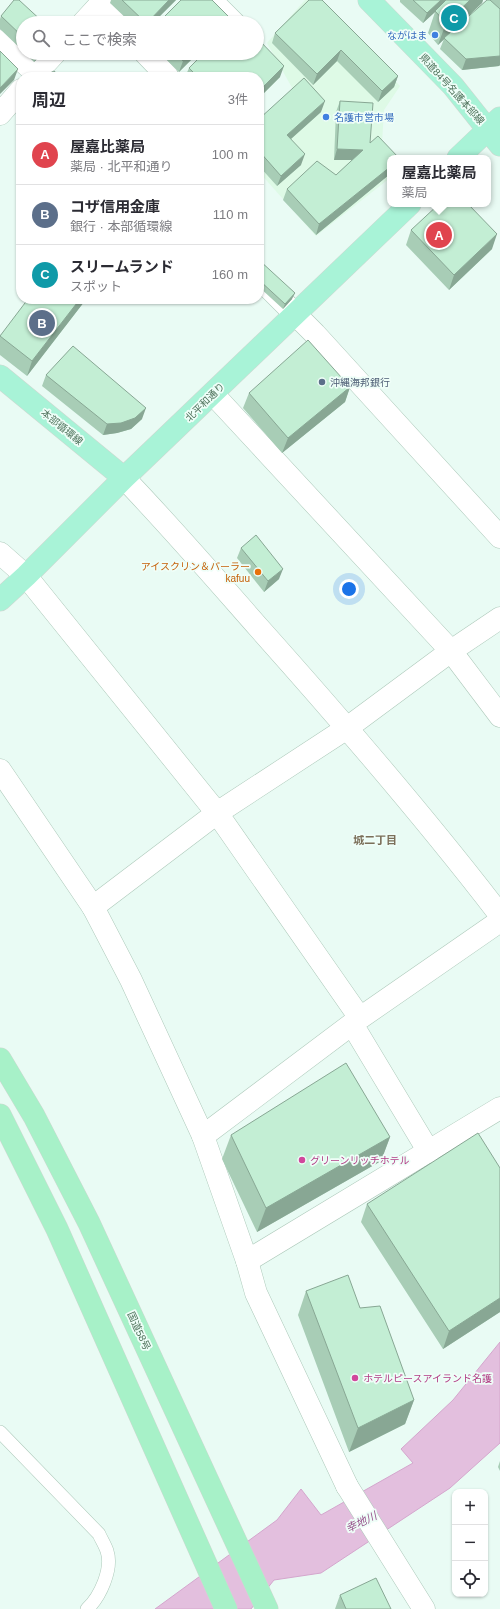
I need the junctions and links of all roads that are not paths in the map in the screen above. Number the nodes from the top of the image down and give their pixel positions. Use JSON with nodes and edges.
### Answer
{"nodes":[{"id":1,"x":211,"y":0,"type":"edge"},
{"id":2,"x":369,"y":0,"type":"edge"},
{"id":3,"x":102,"y":3,"type":"edge"},
{"id":4,"x":90,"y":16,"type":"edge"},
{"id":5,"x":111,"y":16,"type":"edge"},
{"id":6,"x":227,"y":16,"type":"edge"},
{"id":7,"x":0,"y":42,"type":"edge"},
{"id":8,"x":16,"y":57,"type":"edge"},
{"id":9,"x":19,"y":60,"type":"edge"},
{"id":10,"x":49,"y":60,"type":"edge"},
{"id":11,"x":152,"y":60,"type":"edge"},
{"id":12,"x":32,"y":72,"type":"edge"},
{"id":13,"x":39,"y":72,"type":"edge"},
{"id":14,"x":163,"y":72,"type":"edge"},
{"id":15,"x":16,"y":96,"type":"edge"},
{"id":16,"x":0,"y":114,"type":"edge"},
{"id":17,"x":496,"y":131,"type":"edge"},
{"id":18,"x":462,"y":155,"type":"edge"},
{"id":19,"x":407,"y":207,"type":"edge"},
{"id":20,"x":264,"y":283,"type":"edge"},
{"id":21,"x":296,"y":314,"type":"junction"},
{"id":22,"x":0,"y":376,"type":"edge"},
{"id":23,"x":213,"y":394,"type":"junction"},
{"id":24,"x":124,"y":478,"type":"junction"},
{"id":25,"x":500,"y":537,"type":"edge"},
{"id":26,"x":0,"y":553,"type":"edge"},
{"id":27,"x":26,"y":576,"type":"junction"},
{"id":28,"x":0,"y":600,"type":"edge"},
{"id":29,"x":500,"y":618,"type":"edge"},
{"id":30,"x":451,"y":651,"type":"junction"},
{"id":31,"x":500,"y":716,"type":"edge"},
{"id":32,"x":347,"y":728,"type":"junction"},
{"id":33,"x":0,"y":770,"type":"edge"},
{"id":34,"x":216,"y":813,"type":"junction"},
{"id":35,"x":93,"y":907,"type":"junction"},
{"id":36,"x":500,"y":915,"type":"edge"},
{"id":37,"x":500,"y":921,"type":"edge"},
{"id":38,"x":356,"y":1021,"type":"junction"},
{"id":39,"x":0,"y":1059,"type":"edge"},
{"id":40,"x":500,"y":1108,"type":"edge"},
{"id":41,"x":0,"y":1115,"type":"edge"},
{"id":42,"x":203,"y":1136,"type":"junction"},
{"id":43,"x":429,"y":1152,"type":"junction"},
{"id":44,"x":247,"y":1261,"type":"junction"},
{"id":45,"x":0,"y":1432,"type":"edge"},
{"id":46,"x":87,"y":1609,"type":"edge"},
{"id":47,"x":226,"y":1609,"type":"edge"},
{"id":48,"x":267,"y":1609,"type":"edge"},
{"id":49,"x":424,"y":1609,"type":"edge"}],
"edges":[{"from":1,"to":6,"type":"street"},
{"from":2,"to":17,"type":"main road","name":"県道84号名護本部線"},
{"from":3,"to":4,"type":"street"},
{"from":3,"to":5,"type":"street"},
{"from":7,"to":8,"type":"street"},
{"from":9,"to":12,"type":"street"},
{"from":10,"to":13,"type":"street"},
{"from":11,"to":14,"type":"street"},
{"from":15,"to":16,"type":"street"},
{"from":17,"to":18,"type":"main road"},
{"from":19,"to":21,"type":"main road","name":"北平和通り"},
{"from":20,"to":21,"type":"street"},
{"from":21,"to":23,"type":"main road","name":"北平和通り"},
{"from":21,"to":25,"type":"street"},
{"from":22,"to":24,"type":"main road","name":"本部循環線"},
{"from":23,"to":24,"type":"main road","name":"北平和通り"},
{"from":23,"to":30,"type":"street"},
{"from":24,"to":27,"type":"main road","name":"北平和通り"},
{"from":24,"to":32,"type":"street"},
{"from":26,"to":27,"type":"street"},
{"from":27,"to":28,"type":"main road","name":"北平和通り"},
{"from":27,"to":34,"type":"street"},
{"from":29,"to":30,"type":"street"},
{"from":30,"to":31,"type":"street"},
{"from":30,"to":32,"type":"street"},
{"from":32,"to":34,"type":"street"},
{"from":32,"to":36,"type":"street"},
{"from":33,"to":35,"type":"street"},
{"from":34,"to":35,"type":"street"},
{"from":34,"to":38,"type":"street"},
{"from":35,"to":42,"type":"street"},
{"from":37,"to":38,"type":"street"},
{"from":38,"to":42,"type":"street"},
{"from":38,"to":43,"type":"street"},
{"from":39,"to":48,"type":"highway","name":"国道58号"},
{"from":40,"to":43,"type":"street"},
{"from":41,"to":47,"type":"highway"},
{"from":42,"to":44,"type":"street"},
{"from":43,"to":44,"type":"street"},
{"from":44,"to":49,"type":"street"},
{"from":45,"to":46,"type":"lane"}]}
